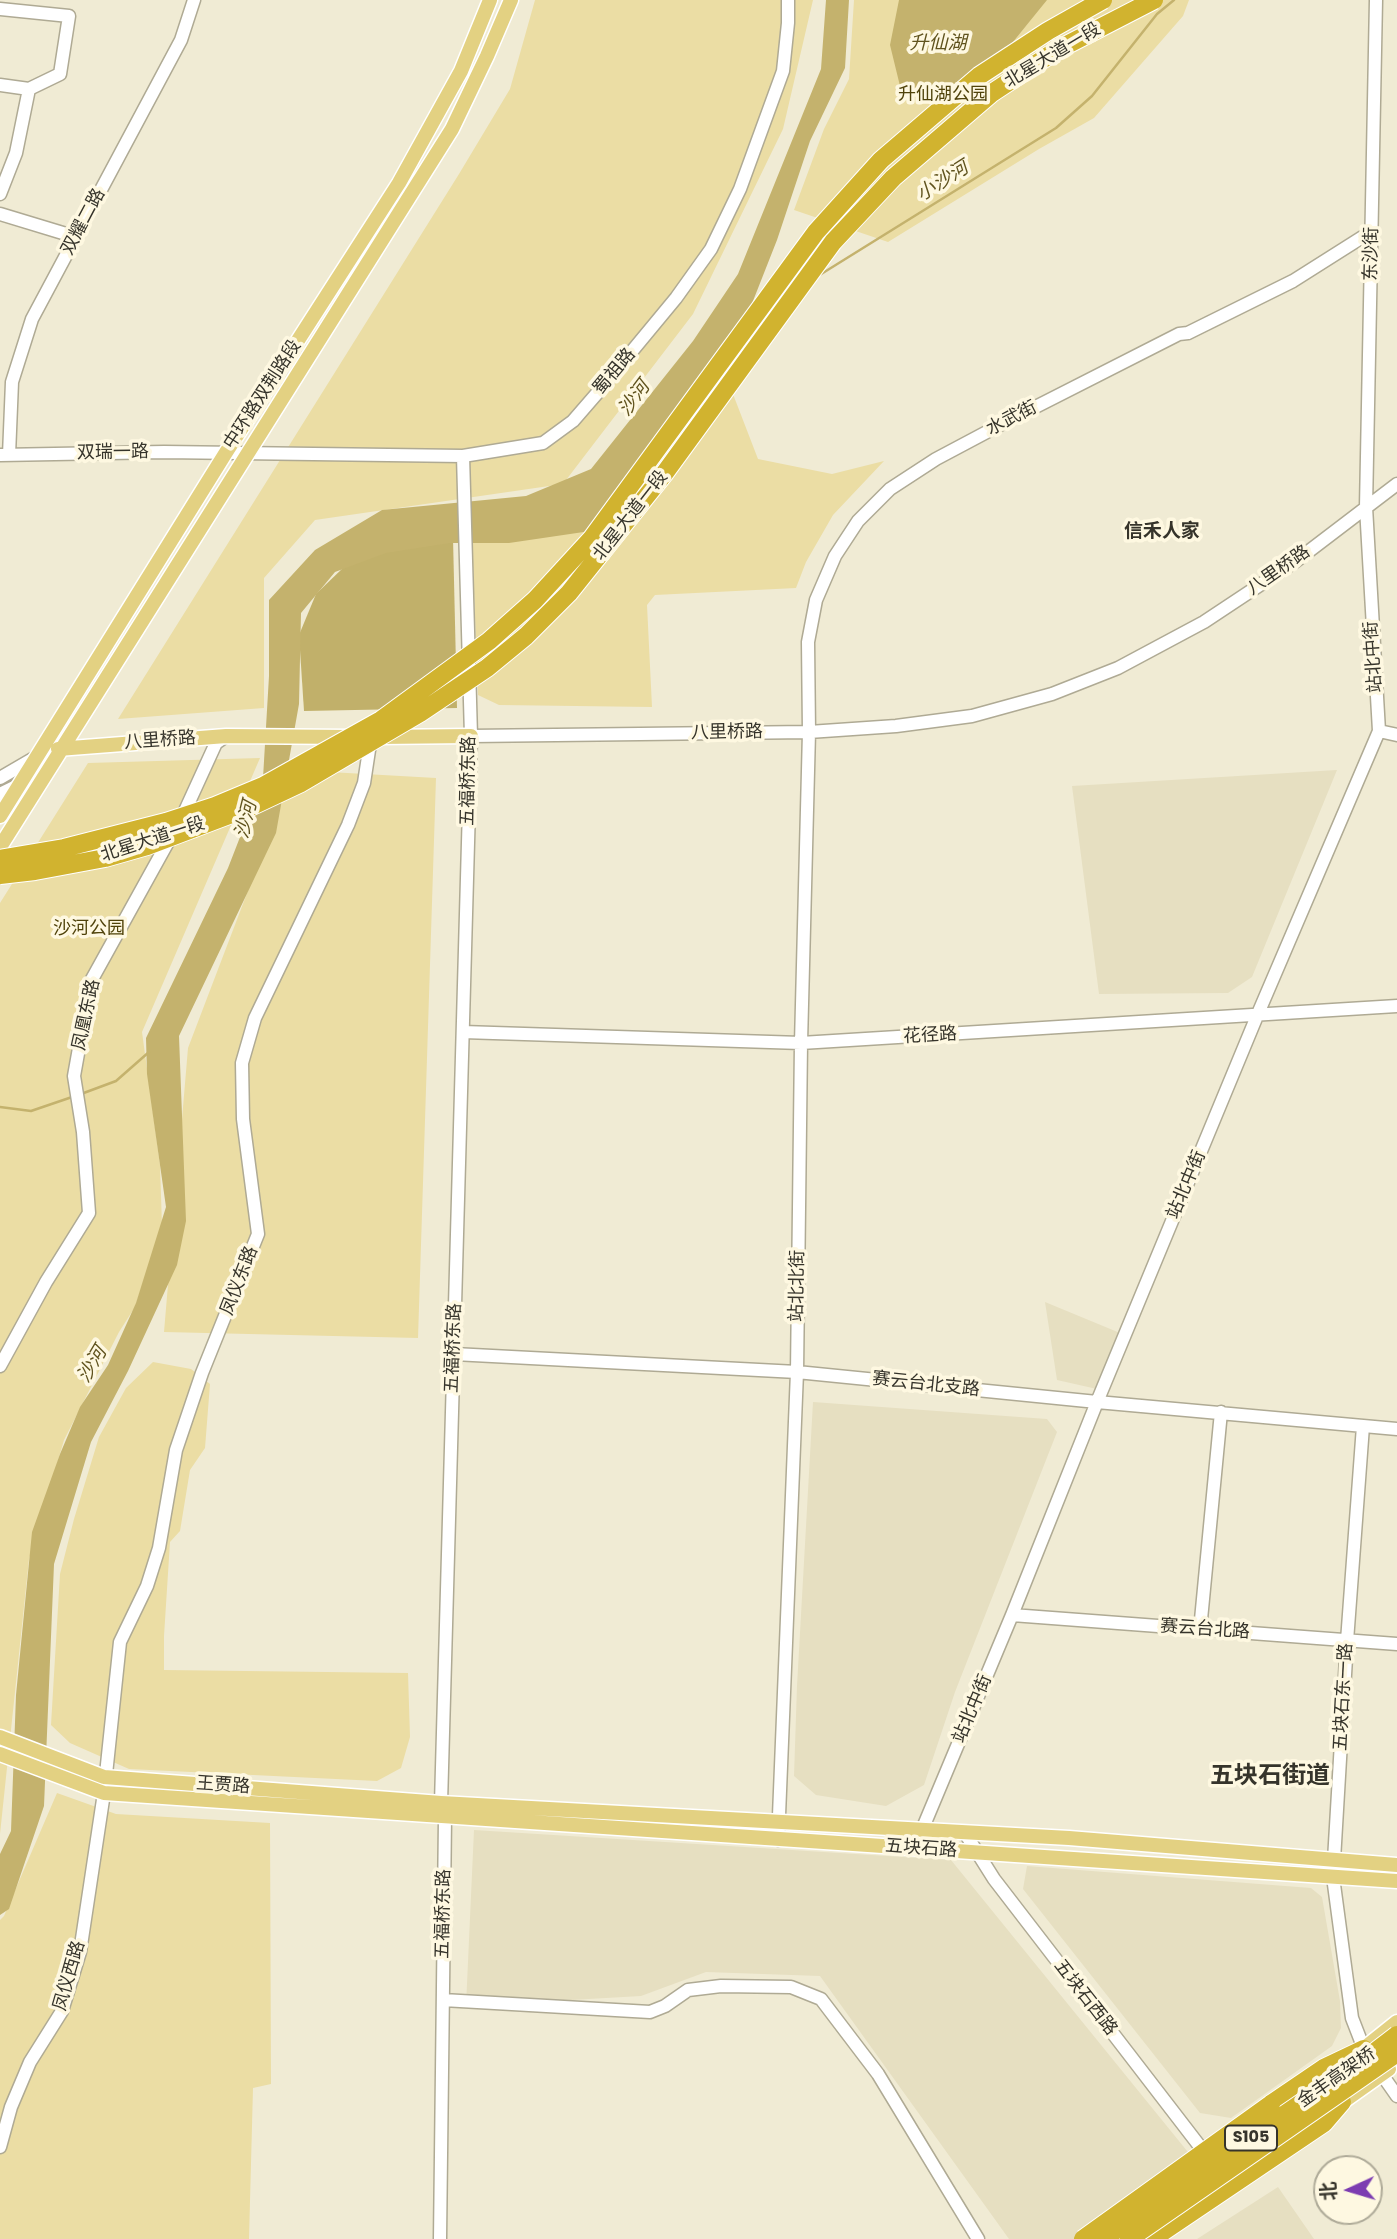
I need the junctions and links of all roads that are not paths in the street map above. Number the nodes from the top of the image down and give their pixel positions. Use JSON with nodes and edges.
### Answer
{"nodes":[{"id":1,"x":194,"y":0,"type":"edge"},
{"id":2,"x":490,"y":0,"type":"edge"},
{"id":3,"x":511,"y":0,"type":"edge"},
{"id":4,"x":788,"y":0,"type":"edge"},
{"id":5,"x":1103,"y":0,"type":"edge"},
{"id":6,"x":1154,"y":0,"type":"edge"},
{"id":7,"x":1376,"y":0,"type":"edge"},
{"id":8,"x":0,"y":9,"type":"edge"},
{"id":9,"x":0,"y":85,"type":"edge"},
{"id":10,"x":29,"y":89,"type":"junction"},
{"id":11,"x":0,"y":194,"type":"edge"},
{"id":12,"x":1,"y":216,"type":"edge"},
{"id":13,"x":1372,"y":231,"type":"junction"},
{"id":14,"x":76,"y":237,"type":"junction"},
{"id":15,"x":225,"y":454,"type":"junction"},
{"id":16,"x":245,"y":454,"type":"junction"},
{"id":17,"x":4,"y":455,"type":"edge"},
{"id":18,"x":463,"y":456,"type":"junction"},
{"id":19,"x":1397,"y":484,"type":"edge"},
{"id":20,"x":1366,"y":507,"type":"junction"},
{"id":21,"x":1379,"y":731,"type":"junction"},
{"id":22,"x":809,"y":732,"type":"junction"},
{"id":23,"x":1397,"y":735,"type":"edge"},
{"id":24,"x":226,"y":736,"type":"junction"},
{"id":25,"x":471,"y":736,"type":"junction"},
{"id":26,"x":371,"y":737,"type":"junction"},
{"id":27,"x":63,"y":747,"type":"junction"},
{"id":28,"x":37,"y":757,"type":"junction"},
{"id":29,"x":0,"y":778,"type":"edge"},
{"id":30,"x":22,"y":783,"type":"junction"},
{"id":31,"x":0,"y":794,"type":"edge"},
{"id":32,"x":0,"y":816,"type":"edge"},
{"id":33,"x":0,"y":847,"type":"edge"},
{"id":34,"x":0,"y":859,"type":"edge"},
{"id":35,"x":0,"y":876,"type":"edge"},
{"id":36,"x":1397,"y":1006,"type":"edge"},
{"id":37,"x":1257,"y":1016,"type":"junction"},
{"id":38,"x":463,"y":1032,"type":"junction"},
{"id":39,"x":802,"y":1043,"type":"junction"},
{"id":40,"x":454,"y":1354,"type":"junction"},
{"id":41,"x":0,"y":1366,"type":"edge"},
{"id":42,"x":797,"y":1373,"type":"junction"},
{"id":43,"x":1097,"y":1402,"type":"junction"},
{"id":44,"x":1221,"y":1412,"type":"junction"},
{"id":45,"x":1363,"y":1426,"type":"junction"},
{"id":46,"x":1397,"y":1429,"type":"edge"},
{"id":47,"x":1012,"y":1615,"type":"junction"},
{"id":48,"x":1200,"y":1630,"type":"junction"},
{"id":49,"x":1347,"y":1641,"type":"junction"},
{"id":50,"x":1397,"y":1644,"type":"edge"},
{"id":51,"x":0,"y":1737,"type":"edge"},
{"id":52,"x":0,"y":1754,"type":"edge"},
{"id":53,"x":104,"y":1777,"type":"junction"},
{"id":54,"x":104,"y":1793,"type":"junction"},
{"id":55,"x":446,"y":1809,"type":"junction"},
{"id":56,"x":779,"y":1821,"type":"junction"},
{"id":57,"x":922,"y":1829,"type":"junction"},
{"id":58,"x":964,"y":1833,"type":"junction"},
{"id":59,"x":778,"y":1840,"type":"junction"},
{"id":60,"x":919,"y":1849,"type":"junction"},
{"id":61,"x":976,"y":1853,"type":"junction"},
{"id":62,"x":1334,"y":1861,"type":"junction"},
{"id":63,"x":1397,"y":1865,"type":"edge"},
{"id":64,"x":1333,"y":1877,"type":"junction"},
{"id":65,"x":1397,"y":1881,"type":"edge"},
{"id":66,"x":443,"y":2000,"type":"junction"},
{"id":67,"x":1397,"y":2022,"type":"edge"},
{"id":68,"x":1397,"y":2035,"type":"edge"},
{"id":69,"x":1364,"y":2049,"type":"junction"},
{"id":70,"x":1397,"y":2053,"type":"edge"},
{"id":71,"x":1397,"y":2063,"type":"edge"},
{"id":72,"x":1382,"y":2074,"type":"junction"},
{"id":73,"x":1397,"y":2096,"type":"edge"},
{"id":74,"x":1342,"y":2102,"type":"junction"},
{"id":75,"x":0,"y":2147,"type":"edge"},
{"id":76,"x":1210,"y":2159,"type":"junction"},
{"id":77,"x":440,"y":2239,"type":"edge"},
{"id":78,"x":978,"y":2239,"type":"edge"},
{"id":79,"x":1083,"y":2239,"type":"edge"},
{"id":80,"x":1096,"y":2239,"type":"edge"},
{"id":81,"x":1103,"y":2239,"type":"edge"},
{"id":82,"x":1129,"y":2239,"type":"edge"},
{"id":83,"x":1138,"y":2239,"type":"edge"},
{"id":84,"x":1152,"y":2239,"type":"edge"}],
"edges":[{"from":1,"to":14,"type":"street","name":"双耀二路"},
{"from":2,"to":15,"type":"main road","name":"中环路双荆路段"},
{"from":3,"to":16,"type":"main road","name":"中环路双荆路段"},
{"from":4,"to":18,"type":"street","name":"蜀祖路"},
{"from":5,"to":34,"type":"highway","name":"北星大道一段","bridge":true},
{"from":6,"to":35,"type":"highway","name":"北星大道一段","bridge":true},
{"from":7,"to":13,"type":"street","name":"东沙街"},
{"from":8,"to":10,"type":"street"},
{"from":9,"to":10,"type":"street"},
{"from":10,"to":11,"type":"street"},
{"from":12,"to":14,"type":"street"},
{"from":13,"to":20,"type":"street","name":"东沙街"},
{"from":13,"to":22,"type":"street","name":"水武街"},
{"from":14,"to":17,"type":"street","name":"双耀二路"},
{"from":15,"to":16,"type":"street","name":"蜀祖路"},
{"from":15,"to":17,"type":"street","name":"双瑞一路"},
{"from":15,"to":28,"type":"main road","name":"中环路双荆路段"},
{"from":16,"to":18,"type":"street","name":"蜀祖路"},
{"from":16,"to":27,"type":"main road","name":"中环路双荆路段"},
{"from":18,"to":25,"type":"street","name":"五福桥东路"},
{"from":19,"to":20,"type":"street","name":"八里桥路"},
{"from":20,"to":21,"type":"street","name":"站北中街"},
{"from":20,"to":22,"type":"street","name":"八里桥路"},
{"from":21,"to":23,"type":"street"},
{"from":21,"to":37,"type":"street","name":"站北中街"},
{"from":22,"to":25,"type":"street","name":"八里桥路"},
{"from":22,"to":39,"type":"street","name":"站北北街"},
{"from":24,"to":26,"type":"main road","name":"八里桥路"},
{"from":24,"to":27,"type":"main road","name":"八里桥路"},
{"from":24,"to":41,"type":"street","name":"凤凰东路"},
{"from":25,"to":26,"type":"main road","name":"八里桥路"},
{"from":25,"to":38,"type":"street","name":"五福桥东路"},
{"from":26,"to":53,"type":"street","name":"凤仪东路"},
{"from":27,"to":28,"type":"main road","name":"八里桥路"},
{"from":27,"to":33,"type":"main road","name":"中环路双荆路段"},
{"from":28,"to":29,"type":"street","name":"八里桥路"},
{"from":28,"to":30,"type":"main road","name":"中环路双荆路段"},
{"from":30,"to":31,"type":"street"},
{"from":30,"to":32,"type":"main road","name":"中环路双荆路段"},
{"from":36,"to":37,"type":"street","name":"花径路"},
{"from":37,"to":39,"type":"street","name":"花径路"},
{"from":37,"to":43,"type":"street","name":"站北中街"},
{"from":38,"to":39,"type":"street","name":"花径路"},
{"from":38,"to":40,"type":"street","name":"五福桥东路"},
{"from":39,"to":42,"type":"street","name":"站北北街"},
{"from":40,"to":42,"type":"street","name":"赛云台北支路"},
{"from":40,"to":55,"type":"street","name":"五福桥东路"},
{"from":42,"to":43,"type":"street","name":"赛云台北支路"},
{"from":42,"to":56,"type":"street","name":"站北北街"},
{"from":43,"to":44,"type":"street","name":"赛云台北支路"},
{"from":43,"to":47,"type":"street","name":"站北中街"},
{"from":44,"to":45,"type":"street","name":"赛云台北支路"},
{"from":44,"to":48,"type":"street"},
{"from":45,"to":46,"type":"street","name":"赛云台北支路"},
{"from":45,"to":49,"type":"street","name":"五块石东一路"},
{"from":47,"to":48,"type":"street","name":"赛云台北路"},
{"from":47,"to":57,"type":"street","name":"站北中街"},
{"from":48,"to":49,"type":"street","name":"赛云台北路"},
{"from":49,"to":50,"type":"street","name":"赛云台北路"},
{"from":49,"to":62,"type":"street","name":"五块石东一路"},
{"from":51,"to":53,"type":"main road","name":"王贾路"},
{"from":52,"to":54,"type":"main road","name":"王贾路"},
{"from":53,"to":54,"type":"street","name":"凤仪东路"},
{"from":53,"to":55,"type":"main road","name":"王贾路"},
{"from":54,"to":55,"type":"main road","name":"王贾路"},
{"from":54,"to":75,"type":"street","name":"凤仪西路"},
{"from":55,"to":56,"type":"main road","name":"五块石路"},
{"from":55,"to":59,"type":"main road","name":"五块石路"},
{"from":55,"to":66,"type":"street","name":"五福桥东路"},
{"from":56,"to":57,"type":"main road","name":"五块石路"},
{"from":56,"to":59,"type":"street","name":"站北北街"},
{"from":57,"to":58,"type":"main road","name":"五块石路"},
{"from":57,"to":60,"type":"street","name":"站北中街"},
{"from":58,"to":61,"type":"street","name":"五块石西路"},
{"from":58,"to":62,"type":"main road","name":"五块石路"},
{"from":59,"to":60,"type":"main road","name":"五块石路"},
{"from":60,"to":61,"type":"main road","name":"五块石路"},
{"from":61,"to":64,"type":"main road","name":"五块石路"},
{"from":61,"to":76,"type":"street","name":"五块石西路"},
{"from":62,"to":63,"type":"main road","name":"五块石路"},
{"from":62,"to":64,"type":"street","name":"五块石东一路"},
{"from":64,"to":65,"type":"main road","name":"五块石路"},
{"from":64,"to":69,"type":"street","name":"五块石东一路"},
{"from":66,"to":77,"type":"street","name":"五福桥东路"},
{"from":66,"to":78,"type":"street"},
{"from":67,"to":69,"type":"main road"},
{"from":68,"to":81,"type":"highway","name":"金丰高架桥","number":"S105","bridge":true},
{"from":69,"to":72,"type":"street","name":"五块石东一路"},
{"from":69,"to":76,"type":"main road"},
{"from":69,"to":79,"type":"highway","bridge":true},
{"from":70,"to":82,"type":"highway","name":"金丰高架桥","number":"S105","bridge":true},
{"from":71,"to":72,"type":"main road"},
{"from":72,"to":73,"type":"street","name":"五块石东一路"},
{"from":72,"to":74,"type":"main road"},
{"from":74,"to":83,"type":"main road"},
{"from":74,"to":84,"type":"highway"},
{"from":76,"to":80,"type":"main road"}]}
